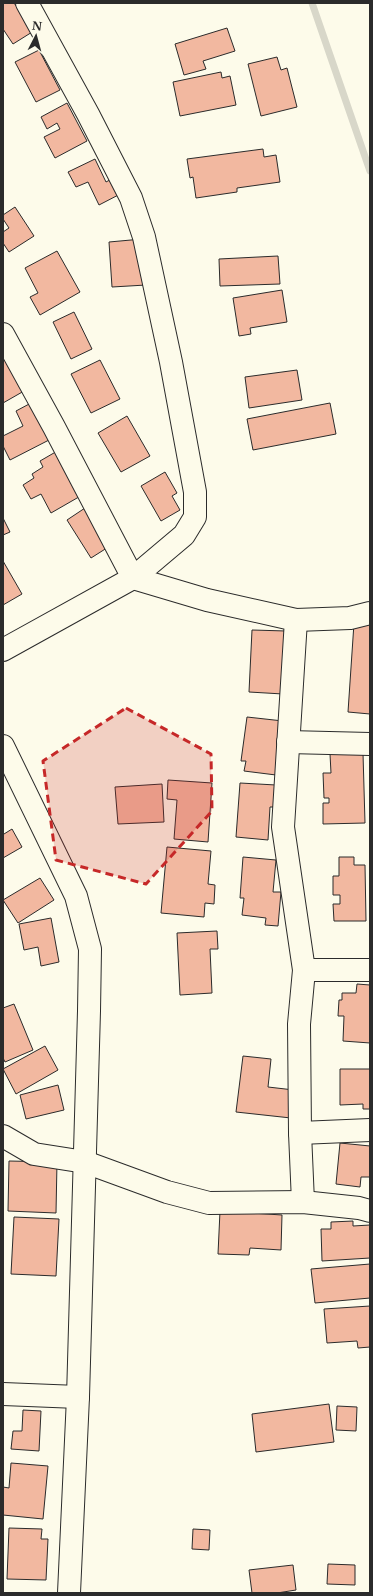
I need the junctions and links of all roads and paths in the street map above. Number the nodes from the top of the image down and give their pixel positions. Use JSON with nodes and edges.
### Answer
{"nodes":[{"id":1,"x":27,"y":3,"type":"edge"},
{"id":2,"x":3,"y":334,"type":"edge"},
{"id":3,"x":133,"y":578,"type":"junction"},
{"id":4,"x":370,"y":613,"type":"edge"},
{"id":5,"x":296,"y":620,"type":"junction"},
{"id":6,"x":3,"y":650,"type":"edge"},
{"id":7,"x":288,"y":742,"type":"junction"},
{"id":8,"x":370,"y":744,"type":"edge"},
{"id":9,"x":3,"y":746,"type":"edge"},
{"id":10,"x":304,"y":970,"type":"junction"},
{"id":11,"x":370,"y":970,"type":"edge"},
{"id":12,"x":370,"y":1130,"type":"edge"},
{"id":13,"x":300,"y":1133,"type":"junction"},
{"id":14,"x":3,"y":1136,"type":"edge"},
{"id":15,"x":85,"y":1162,"type":"junction"},
{"id":16,"x":303,"y":1202,"type":"junction"},
{"id":17,"x":370,"y":1210,"type":"edge"},
{"id":18,"x":3,"y":1394,"type":"edge"},
{"id":19,"x":78,"y":1397,"type":"junction"},
{"id":20,"x":69,"y":1593,"type":"edge"}],
"edges":[{"from":1,"to":3,"type":"street"},
{"from":2,"to":3,"type":"street"},
{"from":3,"to":5,"type":"street"},
{"from":3,"to":6,"type":"street"},
{"from":4,"to":5,"type":"street"},
{"from":5,"to":7,"type":"street"},
{"from":7,"to":8,"type":"street"},
{"from":7,"to":10,"type":"street"},
{"from":9,"to":15,"type":"street"},
{"from":10,"to":11,"type":"street"},
{"from":10,"to":13,"type":"street"},
{"from":12,"to":13,"type":"street"},
{"from":13,"to":16,"type":"street"},
{"from":14,"to":15,"type":"street"},
{"from":15,"to":16,"type":"street"},
{"from":15,"to":19,"type":"street"},
{"from":16,"to":17,"type":"street"},
{"from":18,"to":19,"type":"street"},
{"from":19,"to":20,"type":"street"}]}
